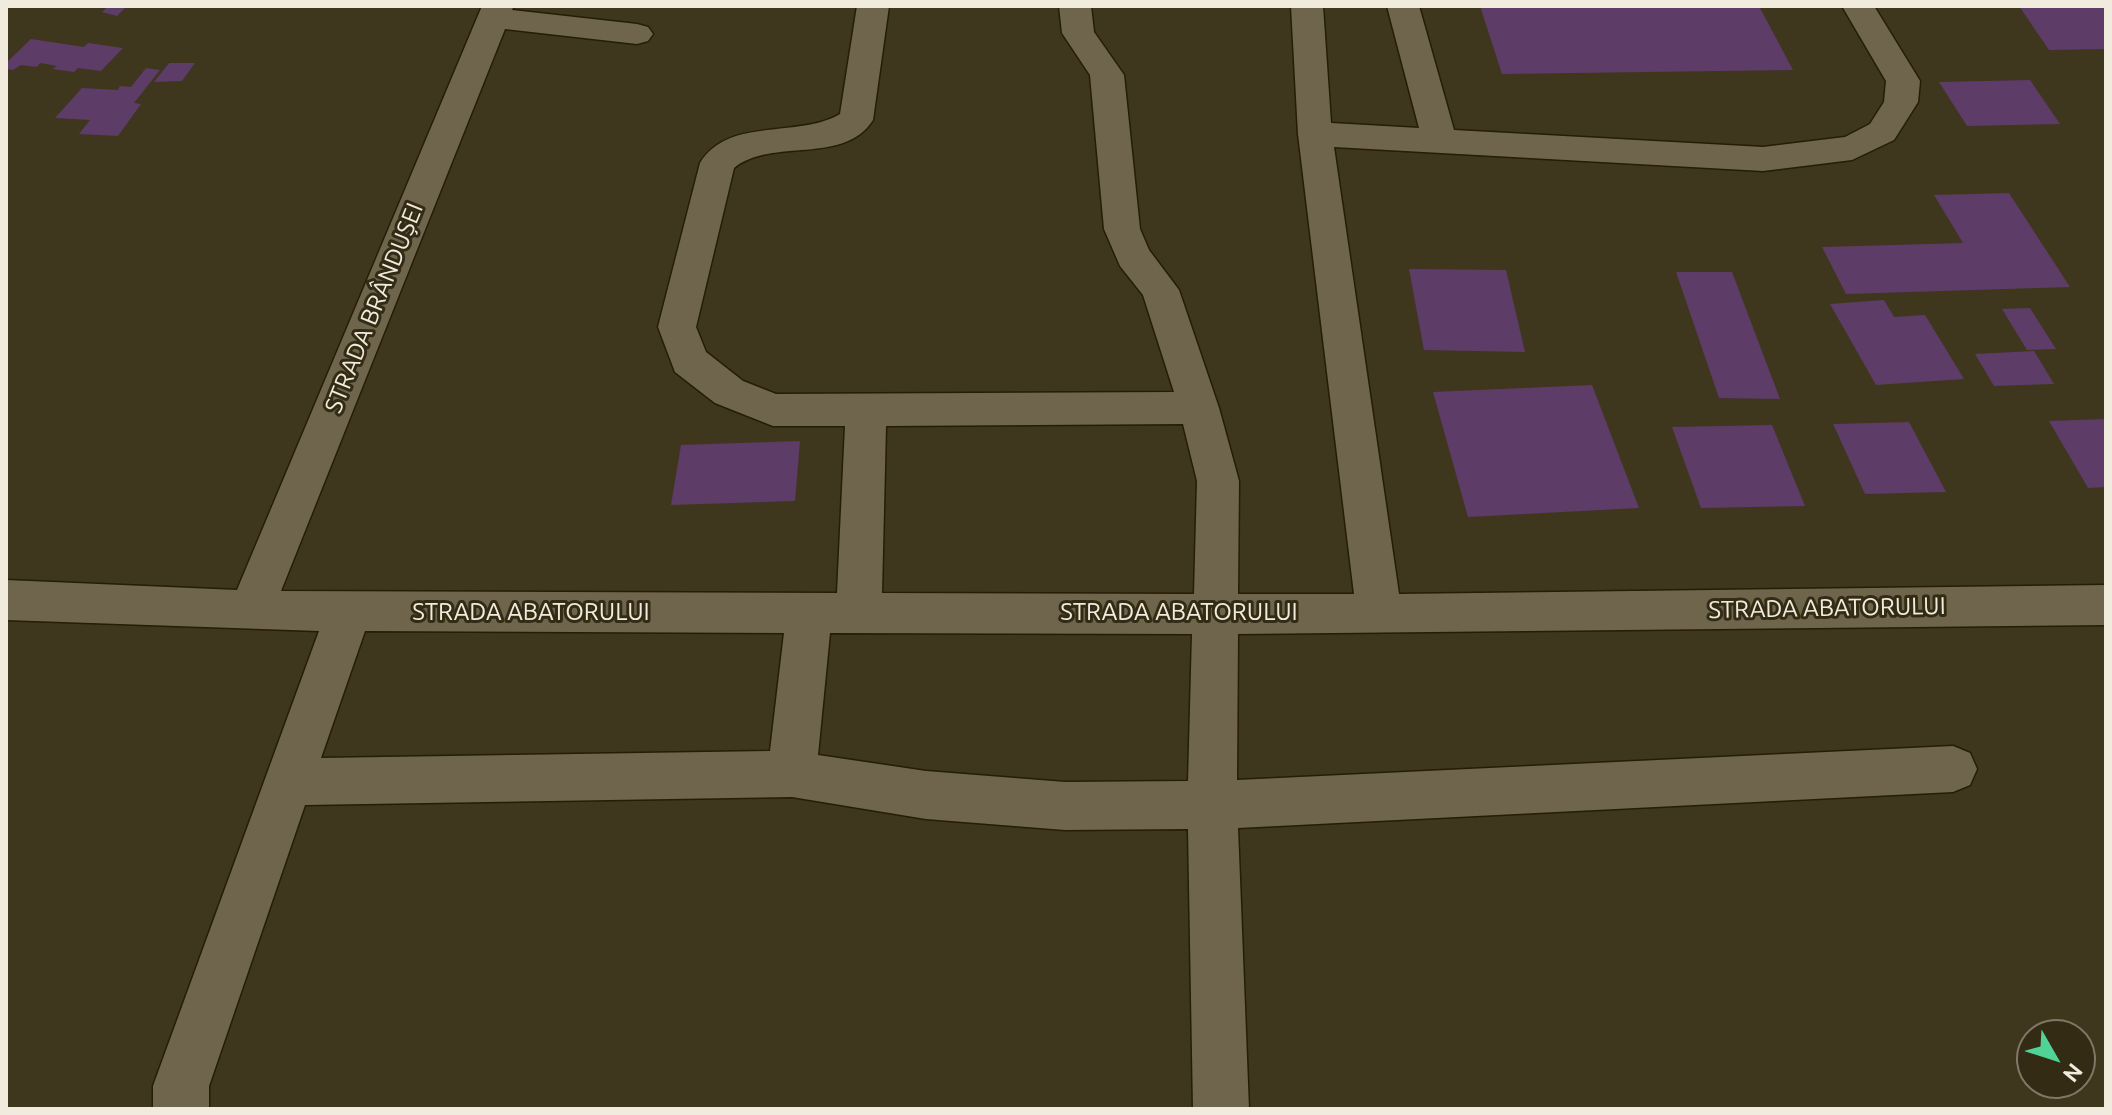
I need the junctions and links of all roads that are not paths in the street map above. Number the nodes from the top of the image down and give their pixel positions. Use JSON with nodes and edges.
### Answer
{"nodes":[{"id":1,"x":873,"y":6,"type":"edge"},
{"id":2,"x":1075,"y":6,"type":"edge"},
{"id":3,"x":1307,"y":6,"type":"edge"},
{"id":4,"x":1403,"y":6,"type":"edge"},
{"id":5,"x":1858,"y":6,"type":"edge"},
{"id":6,"x":495,"y":12,"type":"edge"},
{"id":7,"x":637,"y":34,"type":"dead end"},
{"id":8,"x":1315,"y":134,"type":"junction"},
{"id":9,"x":1440,"y":141,"type":"junction"},
{"id":10,"x":1199,"y":408,"type":"junction"},
{"id":11,"x":866,"y":410,"type":"junction"},
{"id":12,"x":6,"y":600,"type":"edge"},
{"id":13,"x":2106,"y":605,"type":"edge"},
{"id":14,"x":251,"y":611,"type":"junction"},
{"id":15,"x":349,"y":611,"type":"junction"},
{"id":16,"x":1216,"y":611,"type":"junction"},
{"id":17,"x":859,"y":612,"type":"junction"},
{"id":18,"x":809,"y":613,"type":"junction"},
{"id":19,"x":1379,"y":614,"type":"junction"},
{"id":20,"x":1953,"y":769,"type":"dead end"},
{"id":21,"x":792,"y":774,"type":"junction"},
{"id":22,"x":287,"y":782,"type":"junction"},
{"id":23,"x":1212,"y":805,"type":"junction"},
{"id":24,"x":181,"y":1109,"type":"edge"},
{"id":25,"x":1221,"y":1109,"type":"edge"}],
"edges":[{"from":1,"to":11,"type":"street"},
{"from":2,"to":10,"type":"street"},
{"from":3,"to":8,"type":"street"},
{"from":4,"to":9,"type":"street"},
{"from":5,"to":9,"type":"street"},
{"from":6,"to":7,"type":"street"},
{"from":6,"to":14,"type":"street","name":"STRADA BRÂNDUȘEI"},
{"from":8,"to":9,"type":"street"},
{"from":8,"to":19,"type":"street"},
{"from":10,"to":11,"type":"street"},
{"from":10,"to":16,"type":"street"},
{"from":11,"to":17,"type":"street"},
{"from":12,"to":14,"type":"street","name":"STRADA ABATORULUI"},
{"from":13,"to":19,"type":"street","name":"STRADA ABATORULUI"},
{"from":14,"to":15,"type":"street","name":"STRADA ABATORULUI"},
{"from":15,"to":18,"type":"street","name":"STRADA ABATORULUI"},
{"from":15,"to":22,"type":"street"},
{"from":16,"to":17,"type":"street","name":"STRADA ABATORULUI"},
{"from":16,"to":19,"type":"street","name":"STRADA ABATORULUI"},
{"from":16,"to":23,"type":"street"},
{"from":17,"to":18,"type":"street","name":"STRADA ABATORULUI"},
{"from":18,"to":21,"type":"street"},
{"from":20,"to":23,"type":"street"},
{"from":21,"to":22,"type":"street"},
{"from":21,"to":23,"type":"street"},
{"from":22,"to":24,"type":"street"},
{"from":23,"to":25,"type":"street"}]}
